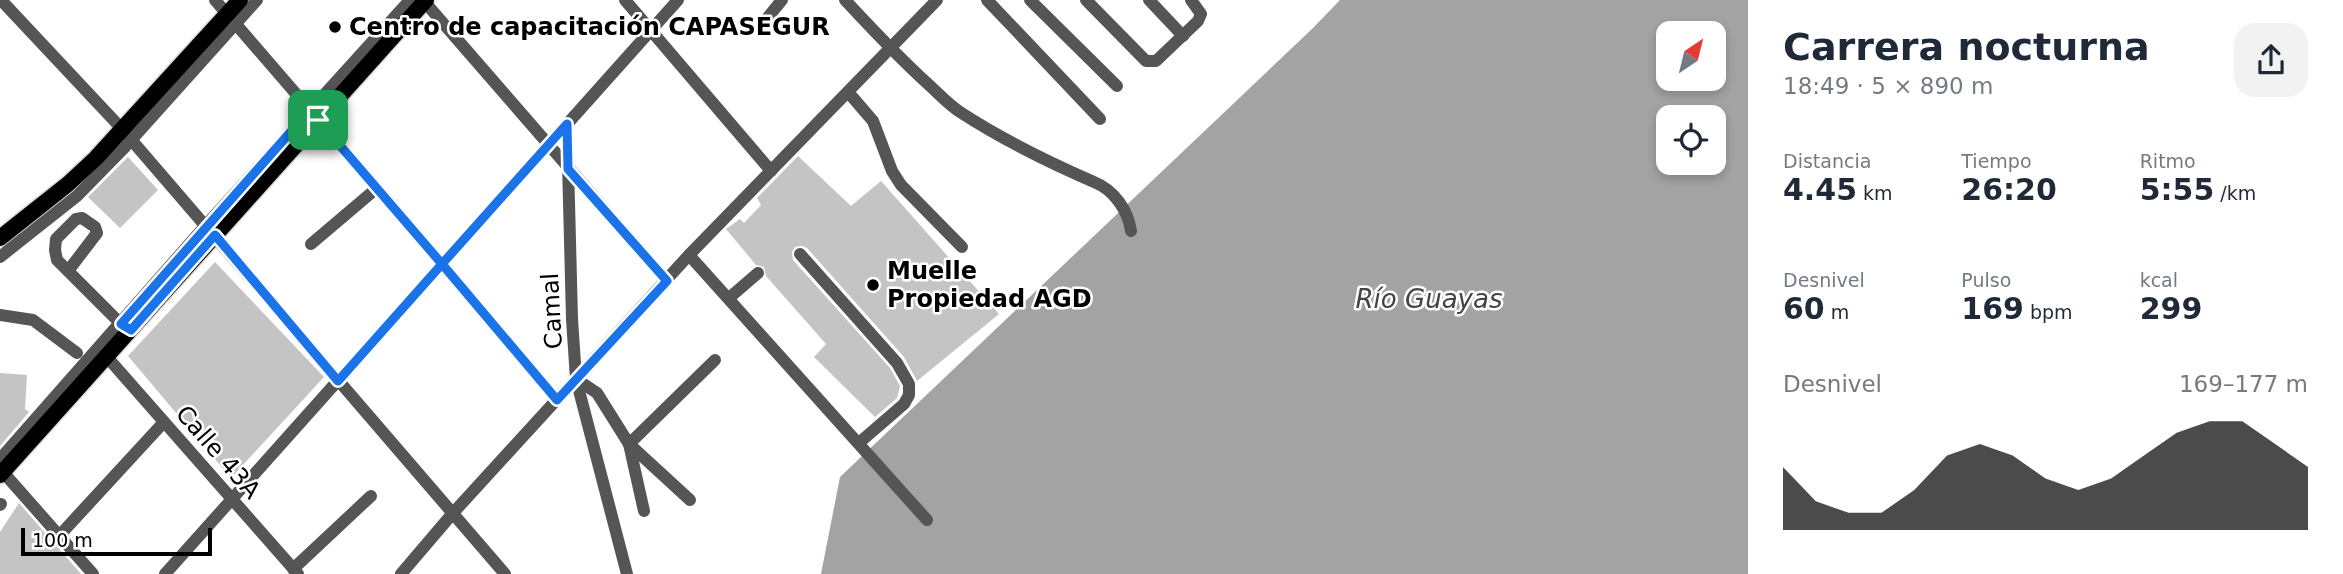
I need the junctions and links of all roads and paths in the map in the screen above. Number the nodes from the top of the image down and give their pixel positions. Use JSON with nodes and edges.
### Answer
{"nodes":[{"id":1,"x":215,"y":0,"type":"edge"},
{"id":2,"x":240,"y":0,"type":"edge"},
{"id":3,"x":257,"y":0,"type":"edge"},
{"id":4,"x":421,"y":0,"type":"edge"},
{"id":5,"x":625,"y":0,"type":"edge"},
{"id":6,"x":678,"y":0,"type":"edge"},
{"id":7,"x":782,"y":0,"type":"edge"},
{"id":8,"x":845,"y":0,"type":"edge"},
{"id":9,"x":937,"y":0,"type":"edge"},
{"id":10,"x":987,"y":0,"type":"edge"},
{"id":11,"x":1030,"y":0,"type":"edge"},
{"id":12,"x":1086,"y":0,"type":"edge"},
{"id":13,"x":1149,"y":0,"type":"edge"},
{"id":14,"x":1191,"y":0,"type":"edge"},
{"id":15,"x":6,"y":2,"type":"edge"},
{"id":16,"x":231,"y":19,"type":"junction"},
{"id":17,"x":764,"y":22,"type":"dead end"},
{"id":18,"x":651,"y":30,"type":"junction"},
{"id":19,"x":1183,"y":36,"type":"junction"},
{"id":20,"x":889,"y":50,"type":"junction"},
{"id":21,"x":1117,"y":86,"type":"dead end"},
{"id":22,"x":848,"y":92,"type":"junction"},
{"id":23,"x":314,"y":115,"type":"junction"},
{"id":24,"x":1100,"y":119,"type":"dead end"},
{"id":25,"x":567,"y":124,"type":"junction"},
{"id":26,"x":126,"y":134,"type":"junction"},
{"id":27,"x":549,"y":144,"type":"junction"},
{"id":28,"x":568,"y":169,"type":"junction"},
{"id":29,"x":771,"y":171,"type":"junction"},
{"id":30,"x":377,"y":188,"type":"junction"},
{"id":31,"x":211,"y":230,"type":"junction"},
{"id":32,"x":1130,"y":231,"type":"dead end"},
{"id":33,"x":0,"y":238,"type":"edge"},
{"id":34,"x":311,"y":244,"type":"dead end"},
{"id":35,"x":962,"y":247,"type":"dead end"},
{"id":36,"x":800,"y":254,"type":"dead end"},
{"id":37,"x":690,"y":255,"type":"junction"},
{"id":38,"x":0,"y":257,"type":"edge"},
{"id":39,"x":442,"y":264,"type":"junction"},
{"id":40,"x":68,"y":271,"type":"dead end"},
{"id":41,"x":758,"y":273,"type":"dead end"},
{"id":42,"x":667,"y":281,"type":"junction"},
{"id":43,"x":729,"y":298,"type":"junction"},
{"id":44,"x":0,"y":315,"type":"edge"},
{"id":45,"x":126,"y":327,"type":"junction"},
{"id":46,"x":77,"y":353,"type":"dead end"},
{"id":47,"x":107,"y":357,"type":"junction"},
{"id":48,"x":715,"y":360,"type":"dead end"},
{"id":49,"x":576,"y":379,"type":"junction"},
{"id":50,"x":338,"y":381,"type":"junction"},
{"id":51,"x":557,"y":400,"type":"junction"},
{"id":52,"x":164,"y":422,"type":"junction"},
{"id":53,"x":860,"y":442,"type":"junction"},
{"id":54,"x":629,"y":444,"type":"junction"},
{"id":55,"x":1,"y":468,"type":"edge"},
{"id":56,"x":371,"y":496,"type":"dead end"},
{"id":57,"x":232,"y":499,"type":"junction"},
{"id":58,"x":690,"y":500,"type":"dead end"},
{"id":59,"x":644,"y":511,"type":"dead end"},
{"id":60,"x":453,"y":513,"type":"junction"},
{"id":61,"x":927,"y":520,"type":"dead end"},
{"id":62,"x":59,"y":536,"type":"junction"},
{"id":63,"x":296,"y":572,"type":"edge"},
{"id":64,"x":93,"y":574,"type":"edge"},
{"id":65,"x":165,"y":574,"type":"edge"},
{"id":66,"x":401,"y":574,"type":"edge"},
{"id":67,"x":505,"y":574,"type":"edge"},
{"id":68,"x":626,"y":574,"type":"edge"}],
"edges":[{"from":1,"to":16,"type":"street"},
{"from":2,"to":16,"type":"main road"},
{"from":3,"to":16,"type":"street"},
{"from":4,"to":23,"type":"main road"},
{"from":4,"to":27,"type":"street"},
{"from":5,"to":18,"type":"street"},
{"from":6,"to":18,"type":"street"},
{"from":7,"to":17,"type":"street"},
{"from":8,"to":20,"type":"street"},
{"from":9,"to":20,"type":"street"},
{"from":10,"to":24,"type":"street"},
{"from":11,"to":21,"type":"street"},
{"from":12,"to":19,"type":"street"},
{"from":13,"to":19,"type":"street"},
{"from":14,"to":19,"type":"street"},
{"from":15,"to":26,"type":"street"},
{"from":16,"to":23,"type":"street"},
{"from":16,"to":26,"type":"main road"},
{"from":18,"to":25,"type":"street"},
{"from":18,"to":29,"type":"street"},
{"from":20,"to":22,"type":"street"},
{"from":20,"to":32,"type":"street"},
{"from":22,"to":29,"type":"street"},
{"from":22,"to":35,"type":"street"},
{"from":23,"to":30,"type":"street"},
{"from":23,"to":31,"type":"main road"},
{"from":25,"to":27,"type":"street"},
{"from":25,"to":28,"type":"street","name":"Camal"},
{"from":26,"to":31,"type":"street"},
{"from":26,"to":33,"type":"main road"},
{"from":26,"to":38,"type":"street"},
{"from":27,"to":28,"type":"street"},
{"from":27,"to":39,"type":"street"},
{"from":28,"to":42,"type":"street"},
{"from":28,"to":49,"type":"street","name":"Camal"},
{"from":29,"to":37,"type":"street"},
{"from":30,"to":34,"type":"street"},
{"from":30,"to":39,"type":"street"},
{"from":31,"to":45,"type":"main road"},
{"from":31,"to":50,"type":"street"},
{"from":36,"to":53,"type":"street"},
{"from":37,"to":42,"type":"street"},
{"from":37,"to":43,"type":"street"},
{"from":39,"to":50,"type":"street"},
{"from":39,"to":51,"type":"street"},
{"from":40,"to":45,"type":"street"},
{"from":41,"to":43,"type":"street"},
{"from":42,"to":49,"type":"street"},
{"from":43,"to":53,"type":"street"},
{"from":44,"to":46,"type":"street"},
{"from":45,"to":47,"type":"main road"},
{"from":45,"to":55,"type":"street"},
{"from":47,"to":52,"type":"street","name":"Calle 43A"},
{"from":47,"to":55,"type":"main road"},
{"from":48,"to":54,"type":"street"},
{"from":49,"to":51,"type":"street"},
{"from":49,"to":54,"type":"street"},
{"from":49,"to":68,"type":"street","name":"Camal"},
{"from":50,"to":57,"type":"street"},
{"from":50,"to":60,"type":"street"},
{"from":51,"to":60,"type":"street"},
{"from":52,"to":57,"type":"street","name":"Calle 43A"},
{"from":52,"to":62,"type":"street"},
{"from":53,"to":61,"type":"street"},
{"from":54,"to":58,"type":"street"},
{"from":54,"to":59,"type":"street"},
{"from":55,"to":62,"type":"street"},
{"from":56,"to":63,"type":"street"},
{"from":57,"to":63,"type":"street","name":"Calle 43A"},
{"from":57,"to":65,"type":"street"},
{"from":60,"to":66,"type":"street"},
{"from":60,"to":67,"type":"street"},
{"from":62,"to":64,"type":"street"}]}
